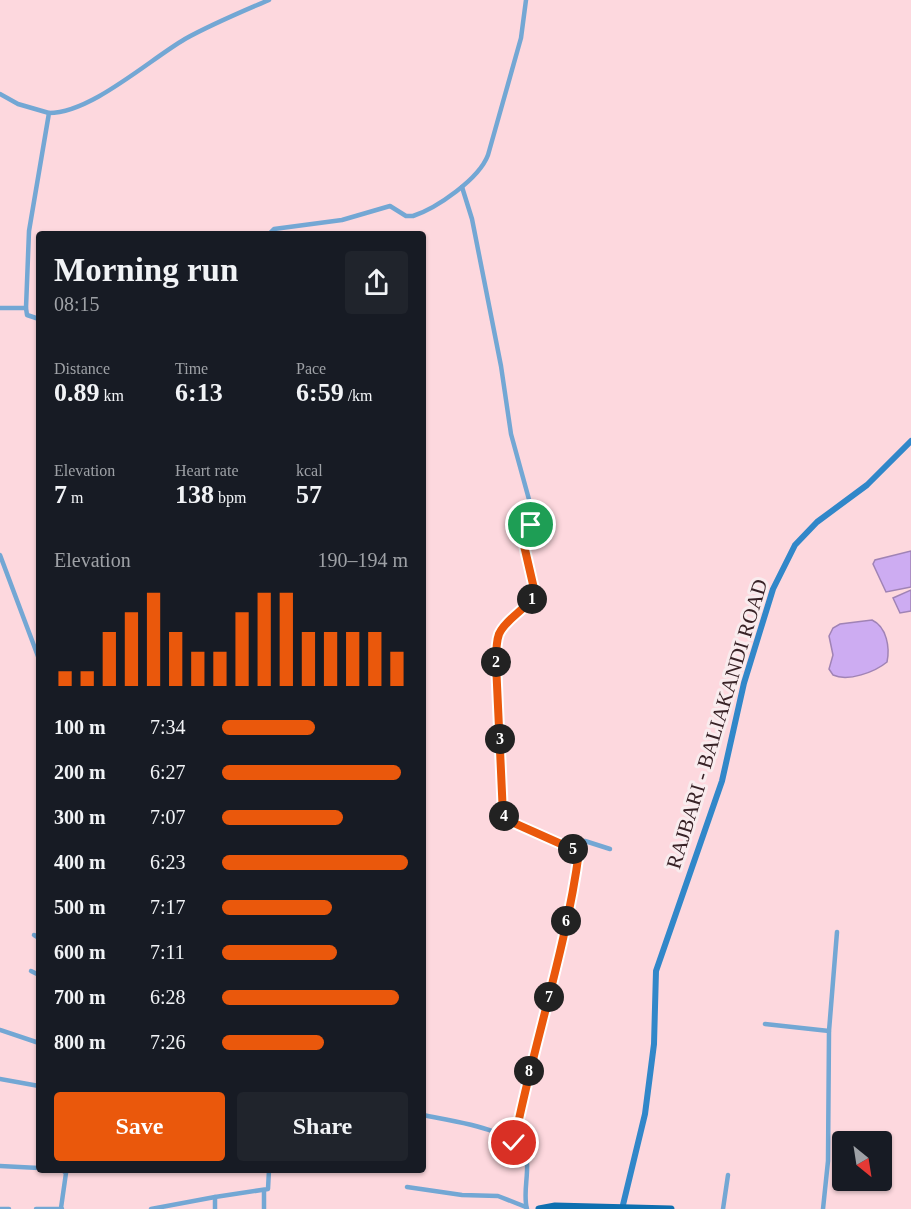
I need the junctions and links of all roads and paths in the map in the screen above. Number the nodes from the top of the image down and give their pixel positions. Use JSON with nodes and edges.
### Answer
{"nodes":[{"id":1,"x":269,"y":0,"type":"edge"},
{"id":2,"x":526,"y":0,"type":"edge"},
{"id":3,"x":0,"y":94,"type":"edge"},
{"id":4,"x":49,"y":113,"type":"junction"},
{"id":5,"x":462,"y":187,"type":"junction"},
{"id":6,"x":272,"y":231,"type":"edge"},
{"id":7,"x":0,"y":308,"type":"edge"},
{"id":8,"x":26,"y":308,"type":"junction"},
{"id":9,"x":36,"y":317,"type":"edge"},
{"id":10,"x":911,"y":441,"type":"edge"},
{"id":11,"x":0,"y":555,"type":"edge"},
{"id":12,"x":36,"y":651,"type":"edge"},
{"id":13,"x":609,"y":849,"type":"dead end"},
{"id":14,"x":579,"y":852,"type":"junction"},
{"id":15,"x":837,"y":932,"type":"dead end"},
{"id":16,"x":31,"y":971,"type":"dead end"},
{"id":17,"x":36,"y":974,"type":"edge"},
{"id":18,"x":765,"y":1024,"type":"dead end"},
{"id":19,"x":0,"y":1030,"type":"edge"},
{"id":20,"x":829,"y":1031,"type":"junction"},
{"id":21,"x":36,"y":1042,"type":"edge"},
{"id":22,"x":0,"y":1079,"type":"edge"},
{"id":23,"x":36,"y":1085,"type":"edge"},
{"id":24,"x":426,"y":1116,"type":"edge"},
{"id":25,"x":514,"y":1143,"type":"junction"},
{"id":26,"x":0,"y":1166,"type":"edge"},
{"id":27,"x":36,"y":1168,"type":"edge"},
{"id":28,"x":66,"y":1173,"type":"edge"},
{"id":29,"x":268,"y":1173,"type":"edge"},
{"id":30,"x":728,"y":1175,"type":"dead end"},
{"id":31,"x":407,"y":1187,"type":"dead end"},
{"id":32,"x":264,"y":1191,"type":"junction"},
{"id":33,"x":216,"y":1197,"type":"junction"},
{"id":34,"x":61,"y":1208,"type":"edge"},
{"id":35,"x":527,"y":1208,"type":"edge"},
{"id":36,"x":622,"y":1208,"type":"edge"},
{"id":37,"x":0,"y":1209,"type":"edge"},
{"id":38,"x":9,"y":1209,"type":"edge"},
{"id":39,"x":36,"y":1209,"type":"edge"},
{"id":40,"x":151,"y":1209,"type":"edge"},
{"id":41,"x":215,"y":1209,"type":"edge"},
{"id":42,"x":264,"y":1209,"type":"edge"},
{"id":43,"x":538,"y":1209,"type":"edge"},
{"id":44,"x":671,"y":1209,"type":"edge"},
{"id":45,"x":723,"y":1209,"type":"edge"},
{"id":46,"x":823,"y":1209,"type":"edge"}],
"edges":[{"from":1,"to":4,"type":"street"},
{"from":2,"to":5,"type":"street"},
{"from":3,"to":4,"type":"street"},
{"from":4,"to":8,"type":"street"},
{"from":5,"to":6,"type":"street"},
{"from":5,"to":14,"type":"street"},
{"from":7,"to":8,"type":"street"},
{"from":8,"to":9,"type":"street"},
{"from":10,"to":36,"type":"main road","name":"RAJBARI - BALIAKANDI ROAD"},
{"from":11,"to":12,"type":"street"},
{"from":13,"to":14,"type":"street"},
{"from":14,"to":25,"type":"street"},
{"from":15,"to":20,"type":"street"},
{"from":16,"to":17,"type":"street"},
{"from":18,"to":20,"type":"street"},
{"from":19,"to":21,"type":"street"},
{"from":20,"to":46,"type":"street"},
{"from":22,"to":23,"type":"street"},
{"from":24,"to":25,"type":"street"},
{"from":25,"to":35,"type":"street"},
{"from":26,"to":27,"type":"street"},
{"from":28,"to":34,"type":"street"},
{"from":29,"to":32,"type":"street"},
{"from":30,"to":45,"type":"street"},
{"from":31,"to":35,"type":"street"},
{"from":32,"to":33,"type":"street"},
{"from":32,"to":42,"type":"street"},
{"from":33,"to":40,"type":"street"},
{"from":33,"to":41,"type":"street"},
{"from":34,"to":39,"type":"street"},
{"from":36,"to":43,"type":"main road"},
{"from":36,"to":44,"type":"main road"},
{"from":37,"to":38,"type":"street"}]}
